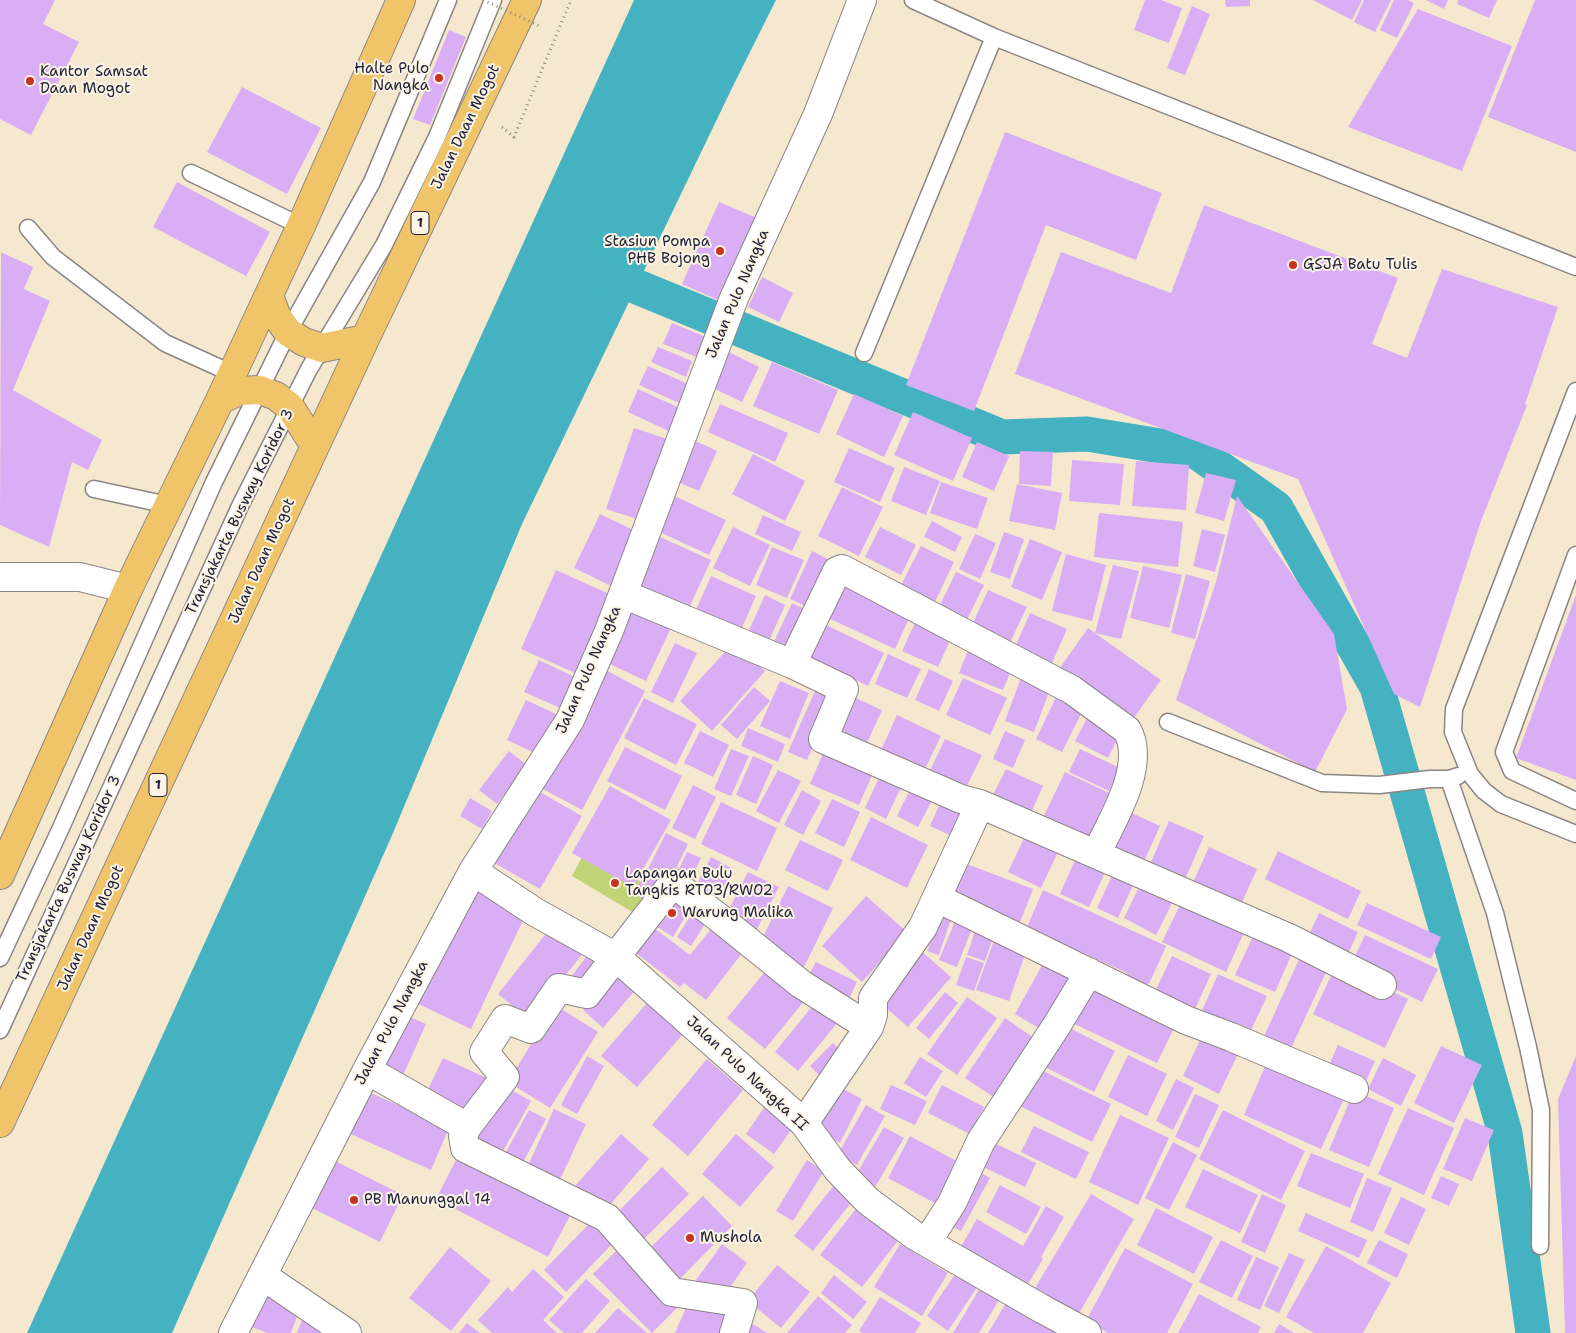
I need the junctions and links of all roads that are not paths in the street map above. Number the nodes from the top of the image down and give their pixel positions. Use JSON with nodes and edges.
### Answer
{"nodes":[{"id":1,"x":401,"y":0,"type":"edge"},
{"id":2,"x":448,"y":0,"type":"edge"},
{"id":3,"x":493,"y":0,"type":"edge"},
{"id":4,"x":527,"y":0,"type":"edge"},
{"id":5,"x":862,"y":0,"type":"edge"},
{"id":6,"x":912,"y":0,"type":"edge"},
{"id":7,"x":994,"y":37,"type":"junction"},
{"id":8,"x":191,"y":173,"type":"dead end"},
{"id":9,"x":301,"y":226,"type":"junction"},
{"id":10,"x":28,"y":228,"type":"dead end"},
{"id":11,"x":1576,"y":267,"type":"edge"},
{"id":12,"x":269,"y":295,"type":"junction"},
{"id":13,"x":288,"y":332,"type":"junction"},
{"id":14,"x":365,"y":339,"type":"junction"},
{"id":15,"x":322,"y":348,"type":"junction"},
{"id":16,"x":864,"y":353,"type":"dead end"},
{"id":17,"x":231,"y":373,"type":"junction"},
{"id":18,"x":260,"y":390,"type":"junction"},
{"id":19,"x":1576,"y":391,"type":"edge"},
{"id":20,"x":220,"y":400,"type":"junction"},
{"id":21,"x":290,"y":407,"type":"junction"},
{"id":22,"x":315,"y":446,"type":"junction"},
{"id":23,"x":94,"y":489,"type":"dead end"},
{"id":24,"x":168,"y":505,"type":"junction"},
{"id":25,"x":1576,"y":555,"type":"edge"},
{"id":26,"x":0,"y":577,"type":"edge"},
{"id":27,"x":128,"y":589,"type":"junction"},
{"id":28,"x":623,"y":594,"type":"junction"},
{"id":29,"x":792,"y":664,"type":"junction"},
{"id":30,"x":1168,"y":722,"type":"dead end"},
{"id":31,"x":1470,"y":774,"type":"junction"},
{"id":32,"x":1449,"y":779,"type":"junction"},
{"id":33,"x":1576,"y":801,"type":"edge"},
{"id":34,"x":980,"y":804,"type":"junction"},
{"id":35,"x":1576,"y":834,"type":"edge"},
{"id":36,"x":1096,"y":854,"type":"junction"},
{"id":37,"x":1,"y":868,"type":"edge"},
{"id":38,"x":473,"y":871,"type":"junction"},
{"id":39,"x":937,"y":898,"type":"junction"},
{"id":40,"x":0,"y":958,"type":"edge"},
{"id":41,"x":616,"y":958,"type":"junction"},
{"id":42,"x":1089,"y":972,"type":"junction"},
{"id":43,"x":1382,"y":984,"type":"dead end"},
{"id":44,"x":869,"y":1027,"type":"junction"},
{"id":45,"x":0,"y":1030,"type":"edge"},
{"id":46,"x":367,"y":1070,"type":"junction"},
{"id":47,"x":1354,"y":1089,"type":"dead end"},
{"id":48,"x":0,"y":1123,"type":"edge"},
{"id":49,"x":804,"y":1123,"type":"junction"},
{"id":50,"x":467,"y":1127,"type":"junction"},
{"id":51,"x":927,"y":1242,"type":"junction"},
{"id":52,"x":1540,"y":1246,"type":"dead end"},
{"id":53,"x":263,"y":1276,"type":"junction"},
{"id":54,"x":233,"y":1333,"type":"edge"},
{"id":55,"x":347,"y":1333,"type":"edge"},
{"id":56,"x":734,"y":1333,"type":"edge"},
{"id":57,"x":1087,"y":1333,"type":"edge"}],
"edges":[{"from":1,"to":9,"type":"highway"},
{"from":2,"to":13,"type":"lane","name":"Transjakarta Busway Koridor 3"},
{"from":3,"to":15,"type":"lane","name":"Transjakarta Busway Koridor 3"},
{"from":4,"to":14,"type":"highway","name":"Jalan Daan Mogot","number":"1"},
{"from":5,"to":28,"type":"street","name":"Jalan Pulo Nangka"},
{"from":6,"to":7,"type":"lane"},
{"from":7,"to":11,"type":"lane"},
{"from":7,"to":16,"type":"lane"},
{"from":8,"to":9,"type":"lane"},
{"from":9,"to":12,"type":"highway"},
{"from":10,"to":17,"type":"lane"},
{"from":12,"to":13,"type":"highway"},
{"from":12,"to":17,"type":"highway"},
{"from":13,"to":15,"type":"highway"},
{"from":13,"to":18,"type":"lane","name":"Transjakarta Busway Koridor 3"},
{"from":14,"to":15,"type":"highway"},
{"from":14,"to":22,"type":"highway","name":"Jalan Daan Mogot","number":"1"},
{"from":15,"to":21,"type":"lane","name":"Transjakarta Busway Koridor 3"},
{"from":17,"to":20,"type":"highway"},
{"from":18,"to":20,"type":"highway"},
{"from":18,"to":21,"type":"highway"},
{"from":18,"to":40,"type":"lane","name":"Transjakarta Busway Koridor 3"},
{"from":19,"to":31,"type":"lane"},
{"from":20,"to":24,"type":"highway"},
{"from":21,"to":22,"type":"highway"},
{"from":21,"to":45,"type":"lane","name":"Transjakarta Busway Koridor 3"},
{"from":22,"to":48,"type":"highway","name":"Jalan Daan Mogot","number":"1"},
{"from":23,"to":24,"type":"lane"},
{"from":24,"to":27,"type":"highway"},
{"from":25,"to":33,"type":"lane"},
{"from":26,"to":27,"type":"street"},
{"from":27,"to":37,"type":"highway"},
{"from":28,"to":29,"type":"street"},
{"from":28,"to":38,"type":"street","name":"Jalan Pulo Nangka"},
{"from":29,"to":34,"type":"street"},
{"from":29,"to":36,"type":"street"},
{"from":30,"to":32,"type":"lane"},
{"from":31,"to":32,"type":"lane"},
{"from":31,"to":35,"type":"lane"},
{"from":32,"to":52,"type":"lane"},
{"from":34,"to":36,"type":"street"},
{"from":34,"to":39,"type":"street"},
{"from":36,"to":43,"type":"street"},
{"from":38,"to":41,"type":"street","name":"Jalan Pulo Nangka II"},
{"from":38,"to":46,"type":"street","name":"Jalan Pulo Nangka"},
{"from":39,"to":42,"type":"street"},
{"from":39,"to":44,"type":"street"},
{"from":41,"to":44,"type":"street"},
{"from":41,"to":49,"type":"street","name":"Jalan Pulo Nangka II"},
{"from":41,"to":50,"type":"street"},
{"from":42,"to":47,"type":"street"},
{"from":42,"to":51,"type":"street"},
{"from":44,"to":49,"type":"street"},
{"from":46,"to":50,"type":"street"},
{"from":46,"to":53,"type":"street","name":"Jalan Pulo Nangka"},
{"from":49,"to":51,"type":"street","name":"Jalan Pulo Nangka II"},
{"from":50,"to":56,"type":"street"},
{"from":51,"to":57,"type":"street","name":"Jalan Pulo Nangka II"},
{"from":53,"to":54,"type":"street","name":"Jalan Pulo Nangka"},
{"from":53,"to":55,"type":"street"}]}
